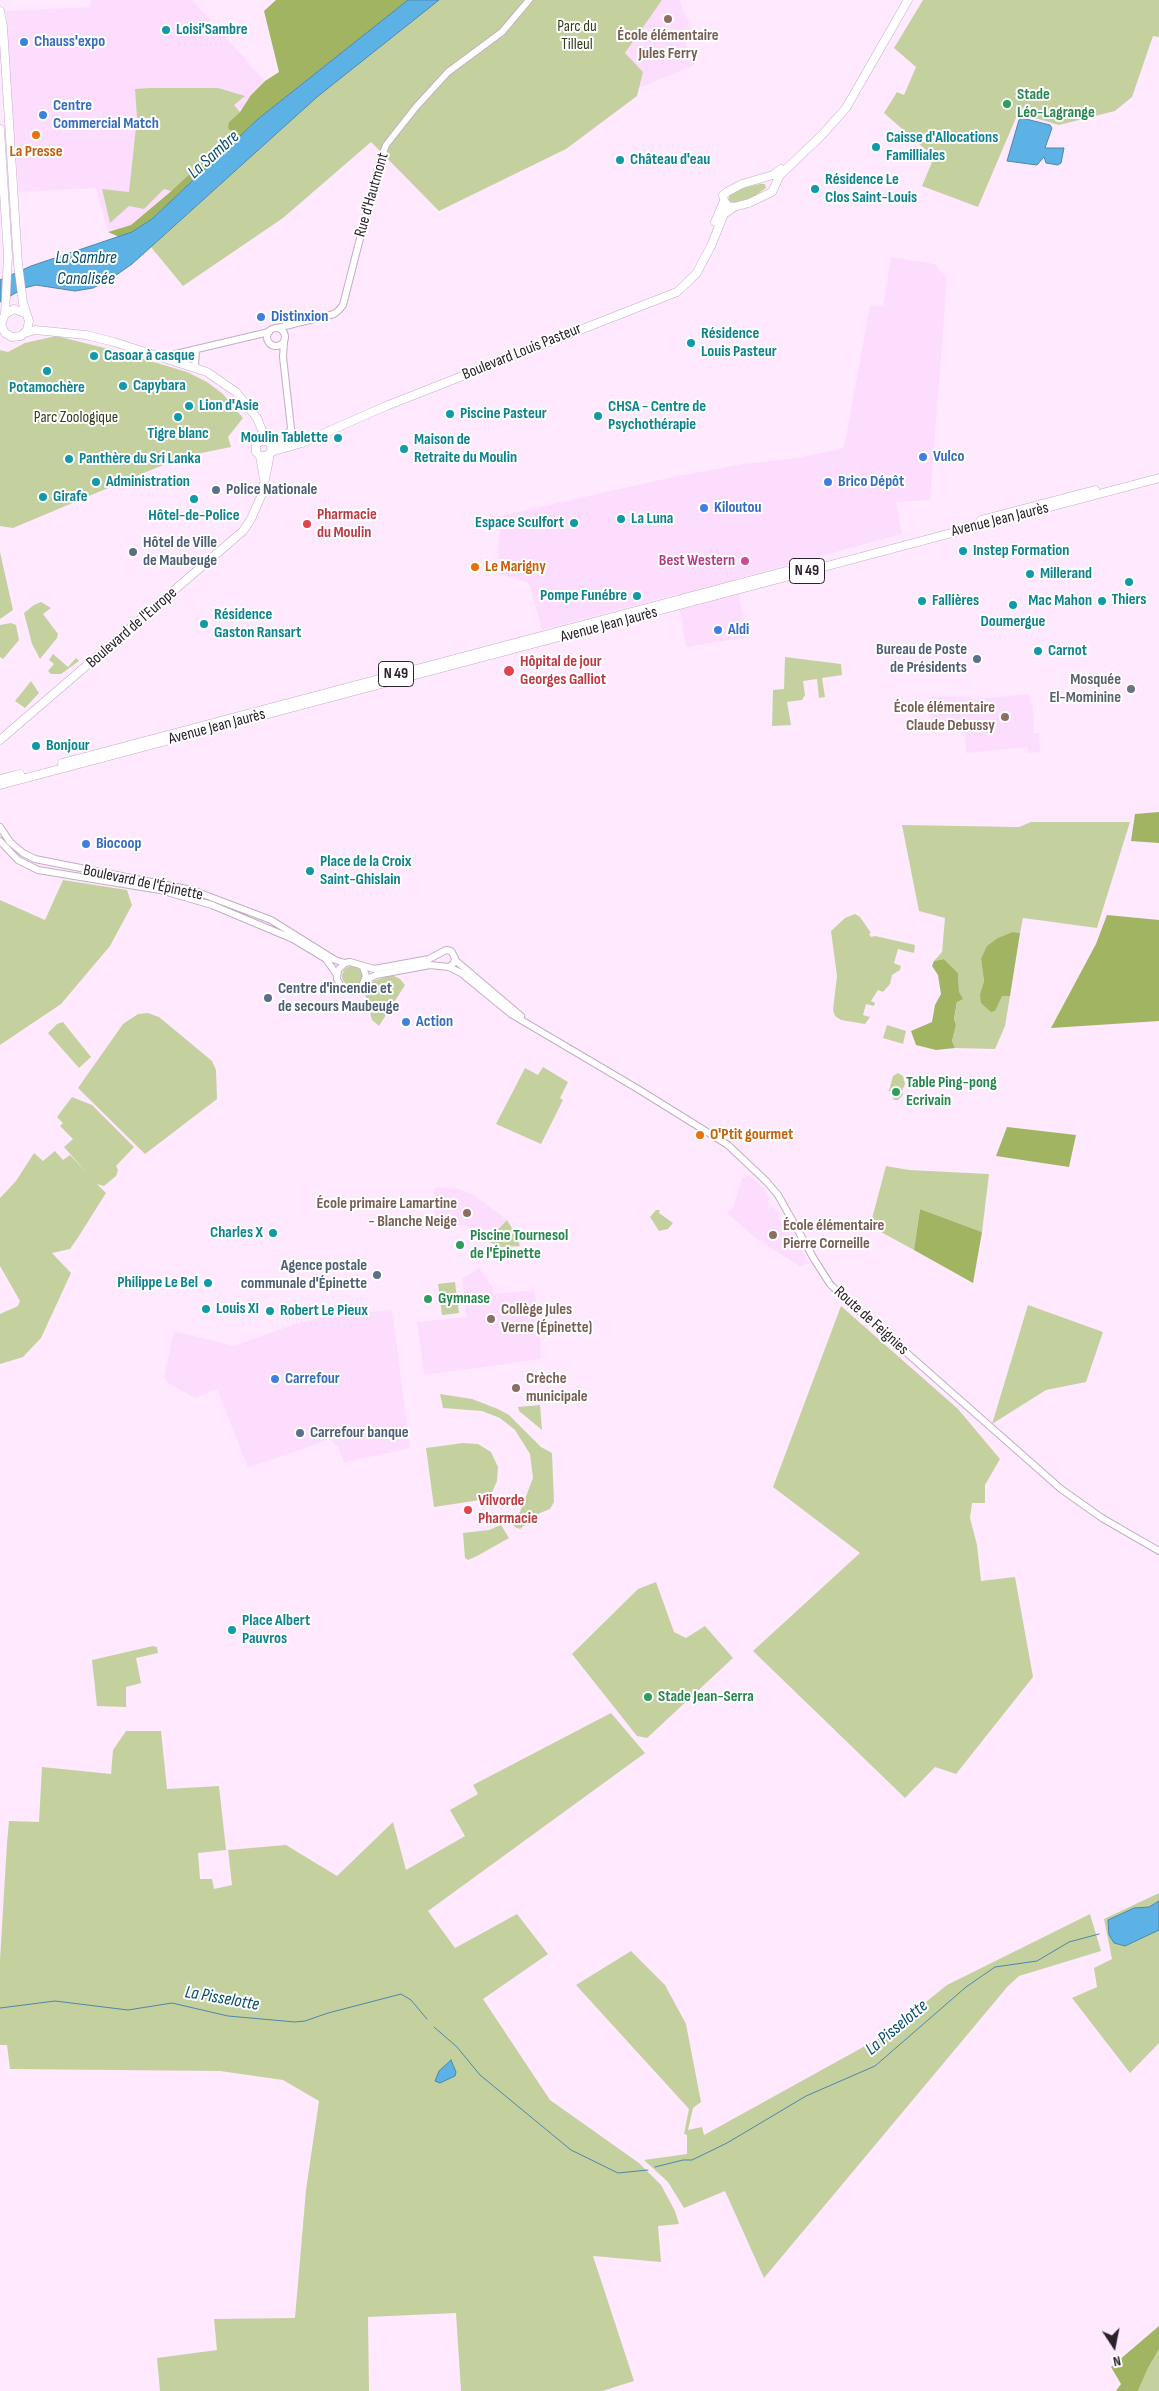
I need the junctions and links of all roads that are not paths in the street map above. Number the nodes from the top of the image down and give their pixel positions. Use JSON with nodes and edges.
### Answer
{"nodes":[{"id":1,"x":528,"y":0,"type":"edge"},
{"id":2,"x":908,"y":0,"type":"edge"},
{"id":3,"x":0,"y":11,"type":"edge"},
{"id":4,"x":0,"y":129,"type":"edge"},
{"id":5,"x":794,"y":161,"type":"junction"},
{"id":6,"x":766,"y":178,"type":"junction"},
{"id":7,"x":774,"y":186,"type":"junction"},
{"id":8,"x":724,"y":201,"type":"junction"},
{"id":9,"x":734,"y":207,"type":"junction"},
{"id":10,"x":706,"y":255,"type":"junction"},
{"id":11,"x":6,"y":310,"type":"junction"},
{"id":12,"x":25,"y":313,"type":"junction"},
{"id":13,"x":29,"y":321,"type":"junction"},
{"id":14,"x":295,"y":323,"type":"junction"},
{"id":15,"x":277,"y":328,"type":"junction"},
{"id":16,"x":61,"y":332,"type":"junction"},
{"id":17,"x":269,"y":332,"type":"junction"},
{"id":18,"x":25,"y":333,"type":"junction"},
{"id":19,"x":251,"y":335,"type":"junction"},
{"id":20,"x":284,"y":339,"type":"junction"},
{"id":21,"x":267,"y":340,"type":"junction"},
{"id":22,"x":273,"y":346,"type":"junction"},
{"id":23,"x":196,"y":349,"type":"junction"},
{"id":24,"x":283,"y":356,"type":"junction"},
{"id":25,"x":163,"y":357,"type":"junction"},
{"id":26,"x":194,"y":367,"type":"junction"},
{"id":27,"x":317,"y":435,"type":"junction"},
{"id":28,"x":265,"y":442,"type":"junction"},
{"id":29,"x":285,"y":444,"type":"junction"},
{"id":30,"x":270,"y":453,"type":"junction"},
{"id":31,"x":260,"y":456,"type":"junction"},
{"id":32,"x":1159,"y":473,"type":"edge"},
{"id":33,"x":1159,"y":478,"type":"edge"},
{"id":34,"x":264,"y":480,"type":"junction"},
{"id":35,"x":1100,"y":491,"type":"junction"},
{"id":36,"x":1,"y":740,"type":"edge"},
{"id":37,"x":0,"y":779,"type":"edge"},
{"id":38,"x":4,"y":784,"type":"edge"},
{"id":39,"x":0,"y":792,"type":"edge"},
{"id":40,"x":0,"y":827,"type":"edge"},
{"id":41,"x":0,"y":841,"type":"edge"},
{"id":42,"x":439,"y":954,"type":"junction"},
{"id":43,"x":455,"y":960,"type":"junction"},
{"id":44,"x":345,"y":963,"type":"junction"},
{"id":45,"x":440,"y":964,"type":"junction"},
{"id":46,"x":363,"y":967,"type":"junction"},
{"id":47,"x":449,"y":967,"type":"junction"},
{"id":48,"x":337,"y":975,"type":"junction"},
{"id":49,"x":366,"y":980,"type":"junction"},
{"id":50,"x":531,"y":1025,"type":"junction"},
{"id":51,"x":1159,"y":1551,"type":"edge"}],
"edges":[{"from":1,"to":14,"type":"street","name":"Rue d'Hautmont"},
{"from":2,"to":5,"type":"main road"},
{"from":3,"to":12,"type":"main road"},
{"from":4,"to":11,"type":"main road"},
{"from":5,"to":6,"type":"main road"},
{"from":5,"to":7,"type":"main road"},
{"from":6,"to":7,"type":"main road"},
{"from":6,"to":8,"type":"main road"},
{"from":7,"to":9,"type":"main road"},
{"from":8,"to":9,"type":"main road"},
{"from":8,"to":10,"type":"main road"},
{"from":9,"to":10,"type":"main road","name":"Boulevard Louis Pasteur"},
{"from":10,"to":27,"type":"main road","name":"Boulevard Louis Pasteur"},
{"from":11,"to":12,"type":"main road"},
{"from":11,"to":18,"type":"main road"},
{"from":12,"to":13,"type":"main road"},
{"from":13,"to":16,"type":"main road"},
{"from":13,"to":18,"type":"main road"},
{"from":14,"to":15,"type":"street","name":"Rue d'Hautmont"},
{"from":14,"to":20,"type":"street"},
{"from":15,"to":17,"type":"street"},
{"from":15,"to":20,"type":"street"},
{"from":16,"to":18,"type":"main road"},
{"from":16,"to":25,"type":"main road"},
{"from":17,"to":19,"type":"street"},
{"from":17,"to":21,"type":"street"},
{"from":19,"to":21,"type":"street"},
{"from":19,"to":23,"type":"street"},
{"from":20,"to":22,"type":"street"},
{"from":20,"to":24,"type":"street"},
{"from":21,"to":22,"type":"street"},
{"from":22,"to":24,"type":"street"},
{"from":23,"to":25,"type":"street"},
{"from":23,"to":26,"type":"street"},
{"from":24,"to":29,"type":"street"},
{"from":25,"to":26,"type":"main road"},
{"from":26,"to":28,"type":"main road"},
{"from":27,"to":29,"type":"main road"},
{"from":27,"to":30,"type":"main road","name":"Boulevard Louis Pasteur"},
{"from":28,"to":29,"type":"main road"},
{"from":28,"to":30,"type":"main road","name":"Boulevard de l'Europe"},
{"from":28,"to":31,"type":"main road","name":"Boulevard de l'Europe"},
{"from":30,"to":31,"type":"main road","name":"Boulevard Louis Pasteur"},
{"from":30,"to":34,"type":"main road","name":"Boulevard de l'Europe"},
{"from":31,"to":34,"type":"main road","name":"Boulevard de l'Europe"},
{"from":32,"to":35,"type":"main road","name":"Avenue Jean Jaurès","number":"N 49"},
{"from":33,"to":35,"type":"main road","name":"Avenue Jean Jaurès","number":"N 49"},
{"from":34,"to":36,"type":"main road","name":"Boulevard de l'Europe"},
{"from":35,"to":37,"type":"main road","name":"Avenue Jean Jaurès","number":"N 49"},
{"from":35,"to":38,"type":"main road","name":"Avenue Jean Jaurès","number":"N 49"},
{"from":38,"to":39,"type":"street"},
{"from":40,"to":44,"type":"street","name":"Boulevard de l'Épinette"},
{"from":41,"to":48,"type":"street","name":"Boulevard de l'Épinette"},
{"from":42,"to":43,"type":"street"},
{"from":42,"to":45,"type":"street"},
{"from":42,"to":46,"type":"street"},
{"from":43,"to":47,"type":"street"},
{"from":43,"to":50,"type":"street","name":"Route de Feignies"},
{"from":44,"to":46,"type":"street"},
{"from":44,"to":48,"type":"street"},
{"from":45,"to":47,"type":"street"},
{"from":45,"to":49,"type":"street"},
{"from":46,"to":49,"type":"street"},
{"from":47,"to":50,"type":"street","name":"Route de Feignies"},
{"from":48,"to":49,"type":"street"},
{"from":50,"to":51,"type":"street","name":"Route de Feignies"}]}
